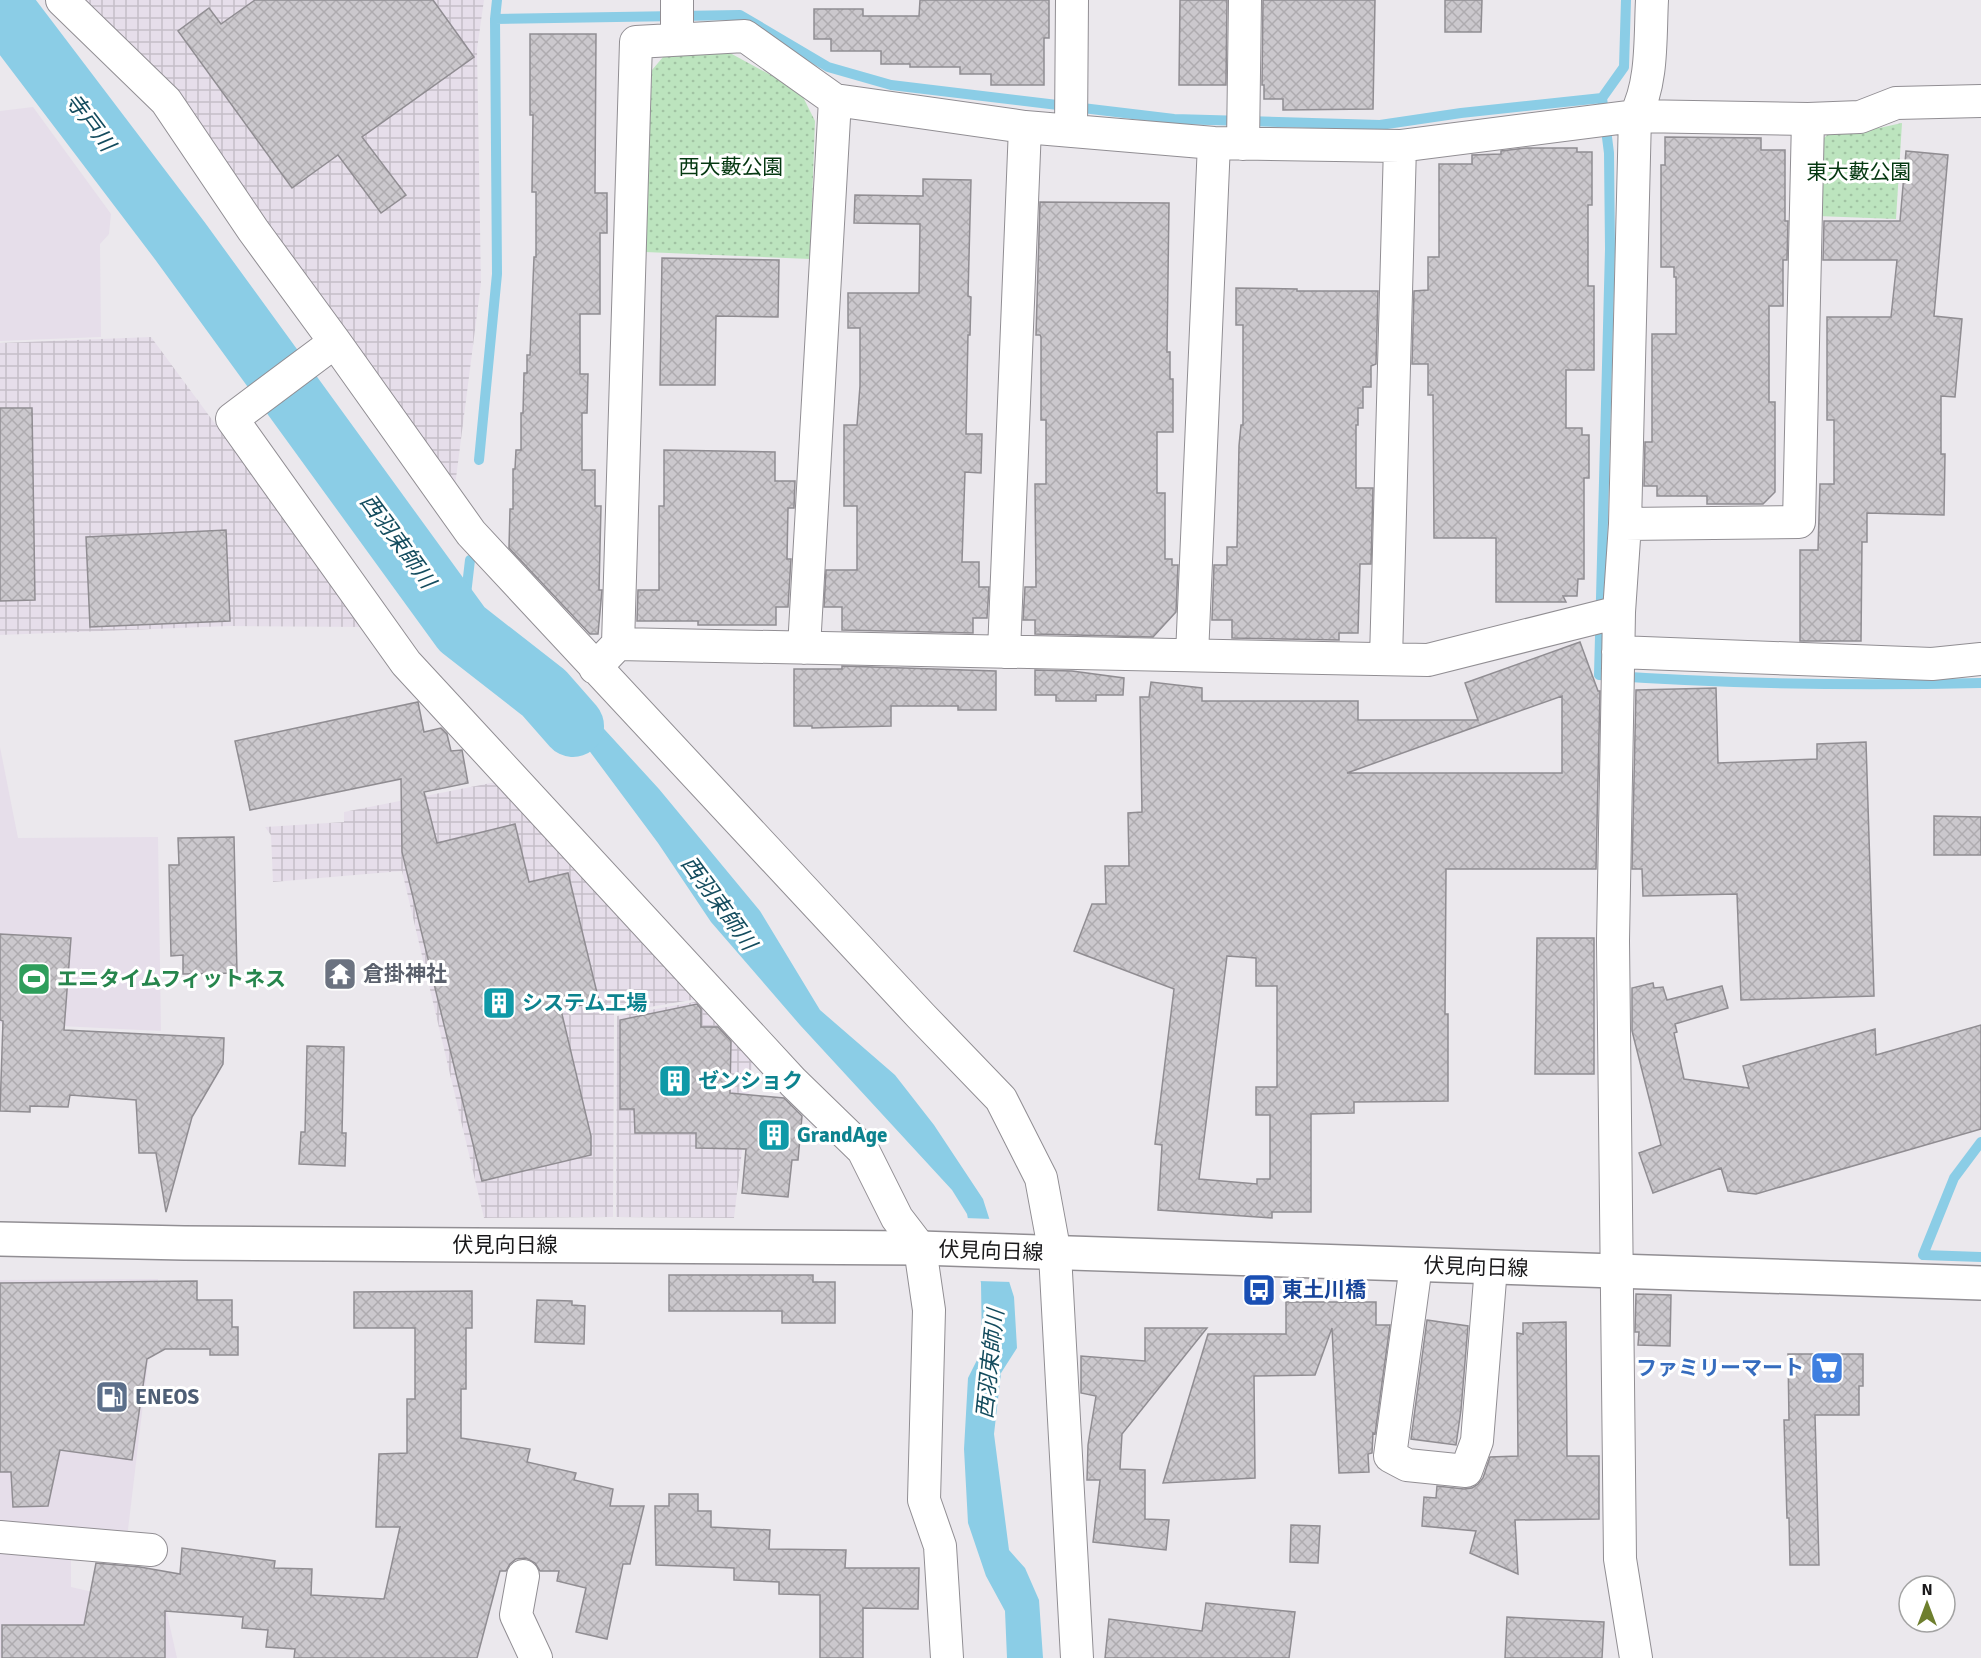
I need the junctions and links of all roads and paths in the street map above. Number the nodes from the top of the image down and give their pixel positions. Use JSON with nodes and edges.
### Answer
{"nodes":[{"id":1,"x":62,"y":0,"type":"edge"},
{"id":2,"x":676,"y":0,"type":"edge"},
{"id":3,"x":1072,"y":0,"type":"edge"},
{"id":4,"x":1245,"y":0,"type":"edge"},
{"id":5,"x":1652,"y":0,"type":"edge"},
{"id":6,"x":677,"y":39,"type":"junction"},
{"id":7,"x":835,"y":100,"type":"junction"},
{"id":8,"x":1981,"y":101,"type":"edge"},
{"id":9,"x":1624,"y":118,"type":"junction"},
{"id":10,"x":1808,"y":119,"type":"junction"},
{"id":11,"x":1025,"y":127,"type":"junction"},
{"id":12,"x":1071,"y":131,"type":"junction"},
{"id":13,"x":1228,"y":144,"type":"junction"},
{"id":14,"x":1400,"y":146,"type":"junction"},
{"id":15,"x":335,"y":342,"type":"junction"},
{"id":16,"x":1625,"y":524,"type":"junction"},
{"id":17,"x":1619,"y":612,"type":"junction"},
{"id":18,"x":618,"y":644,"type":"junction"},
{"id":19,"x":804,"y":648,"type":"junction"},
{"id":20,"x":1004,"y":652,"type":"junction"},
{"id":21,"x":1618,"y":652,"type":"junction"},
{"id":22,"x":1192,"y":655,"type":"junction"},
{"id":23,"x":1386,"y":658,"type":"junction"},
{"id":24,"x":1981,"y":659,"type":"edge"},
{"id":25,"x":595,"y":668,"type":"junction"},
{"id":26,"x":0,"y":1239,"type":"edge"},
{"id":27,"x":920,"y":1248,"type":"junction"},
{"id":28,"x":1055,"y":1254,"type":"junction"},
{"id":29,"x":1416,"y":1265,"type":"junction"},
{"id":30,"x":1491,"y":1267,"type":"junction"},
{"id":31,"x":1618,"y":1272,"type":"junction"},
{"id":32,"x":1981,"y":1283,"type":"edge"},
{"id":33,"x":0,"y":1537,"type":"edge"},
{"id":34,"x":151,"y":1550,"type":"dead end"},
{"id":35,"x":523,"y":1576,"type":"dead end"},
{"id":36,"x":536,"y":1658,"type":"edge"},
{"id":37,"x":947,"y":1658,"type":"edge"},
{"id":38,"x":1077,"y":1658,"type":"edge"},
{"id":39,"x":1636,"y":1658,"type":"edge"}],
"edges":[{"from":1,"to":15,"type":"street"},
{"from":2,"to":6,"type":"street"},
{"from":3,"to":12,"type":"street"},
{"from":4,"to":13,"type":"street"},
{"from":5,"to":9,"type":"street"},
{"from":6,"to":7,"type":"street"},
{"from":6,"to":18,"type":"street"},
{"from":7,"to":11,"type":"street"},
{"from":7,"to":19,"type":"street"},
{"from":8,"to":10,"type":"street"},
{"from":9,"to":10,"type":"street"},
{"from":9,"to":14,"type":"street"},
{"from":9,"to":16,"type":"street"},
{"from":10,"to":16,"type":"street"},
{"from":11,"to":12,"type":"street"},
{"from":11,"to":20,"type":"street"},
{"from":12,"to":13,"type":"street"},
{"from":13,"to":14,"type":"street"},
{"from":13,"to":22,"type":"street"},
{"from":14,"to":23,"type":"street"},
{"from":15,"to":25,"type":"street"},
{"from":15,"to":27,"type":"street"},
{"from":16,"to":17,"type":"street"},
{"from":17,"to":21,"type":"street"},
{"from":17,"to":23,"type":"street"},
{"from":18,"to":19,"type":"street"},
{"from":18,"to":25,"type":"street"},
{"from":19,"to":20,"type":"street"},
{"from":20,"to":22,"type":"street"},
{"from":21,"to":24,"type":"street"},
{"from":21,"to":31,"type":"street"},
{"from":22,"to":23,"type":"street"},
{"from":25,"to":28,"type":"street"},
{"from":26,"to":27,"type":"main road","name":"伏見向日線"},
{"from":27,"to":28,"type":"main road","name":"伏見向日線"},
{"from":27,"to":37,"type":"street"},
{"from":28,"to":29,"type":"main road","name":"伏見向日線"},
{"from":28,"to":38,"type":"street"},
{"from":29,"to":30,"type":"main road","name":"伏見向日線"},
{"from":29,"to":30,"type":"street"},
{"from":30,"to":31,"type":"main road","name":"伏見向日線"},
{"from":31,"to":32,"type":"main road","name":"伏見向日線"},
{"from":31,"to":39,"type":"street"},
{"from":33,"to":34,"type":"street"},
{"from":35,"to":36,"type":"street"}]}
